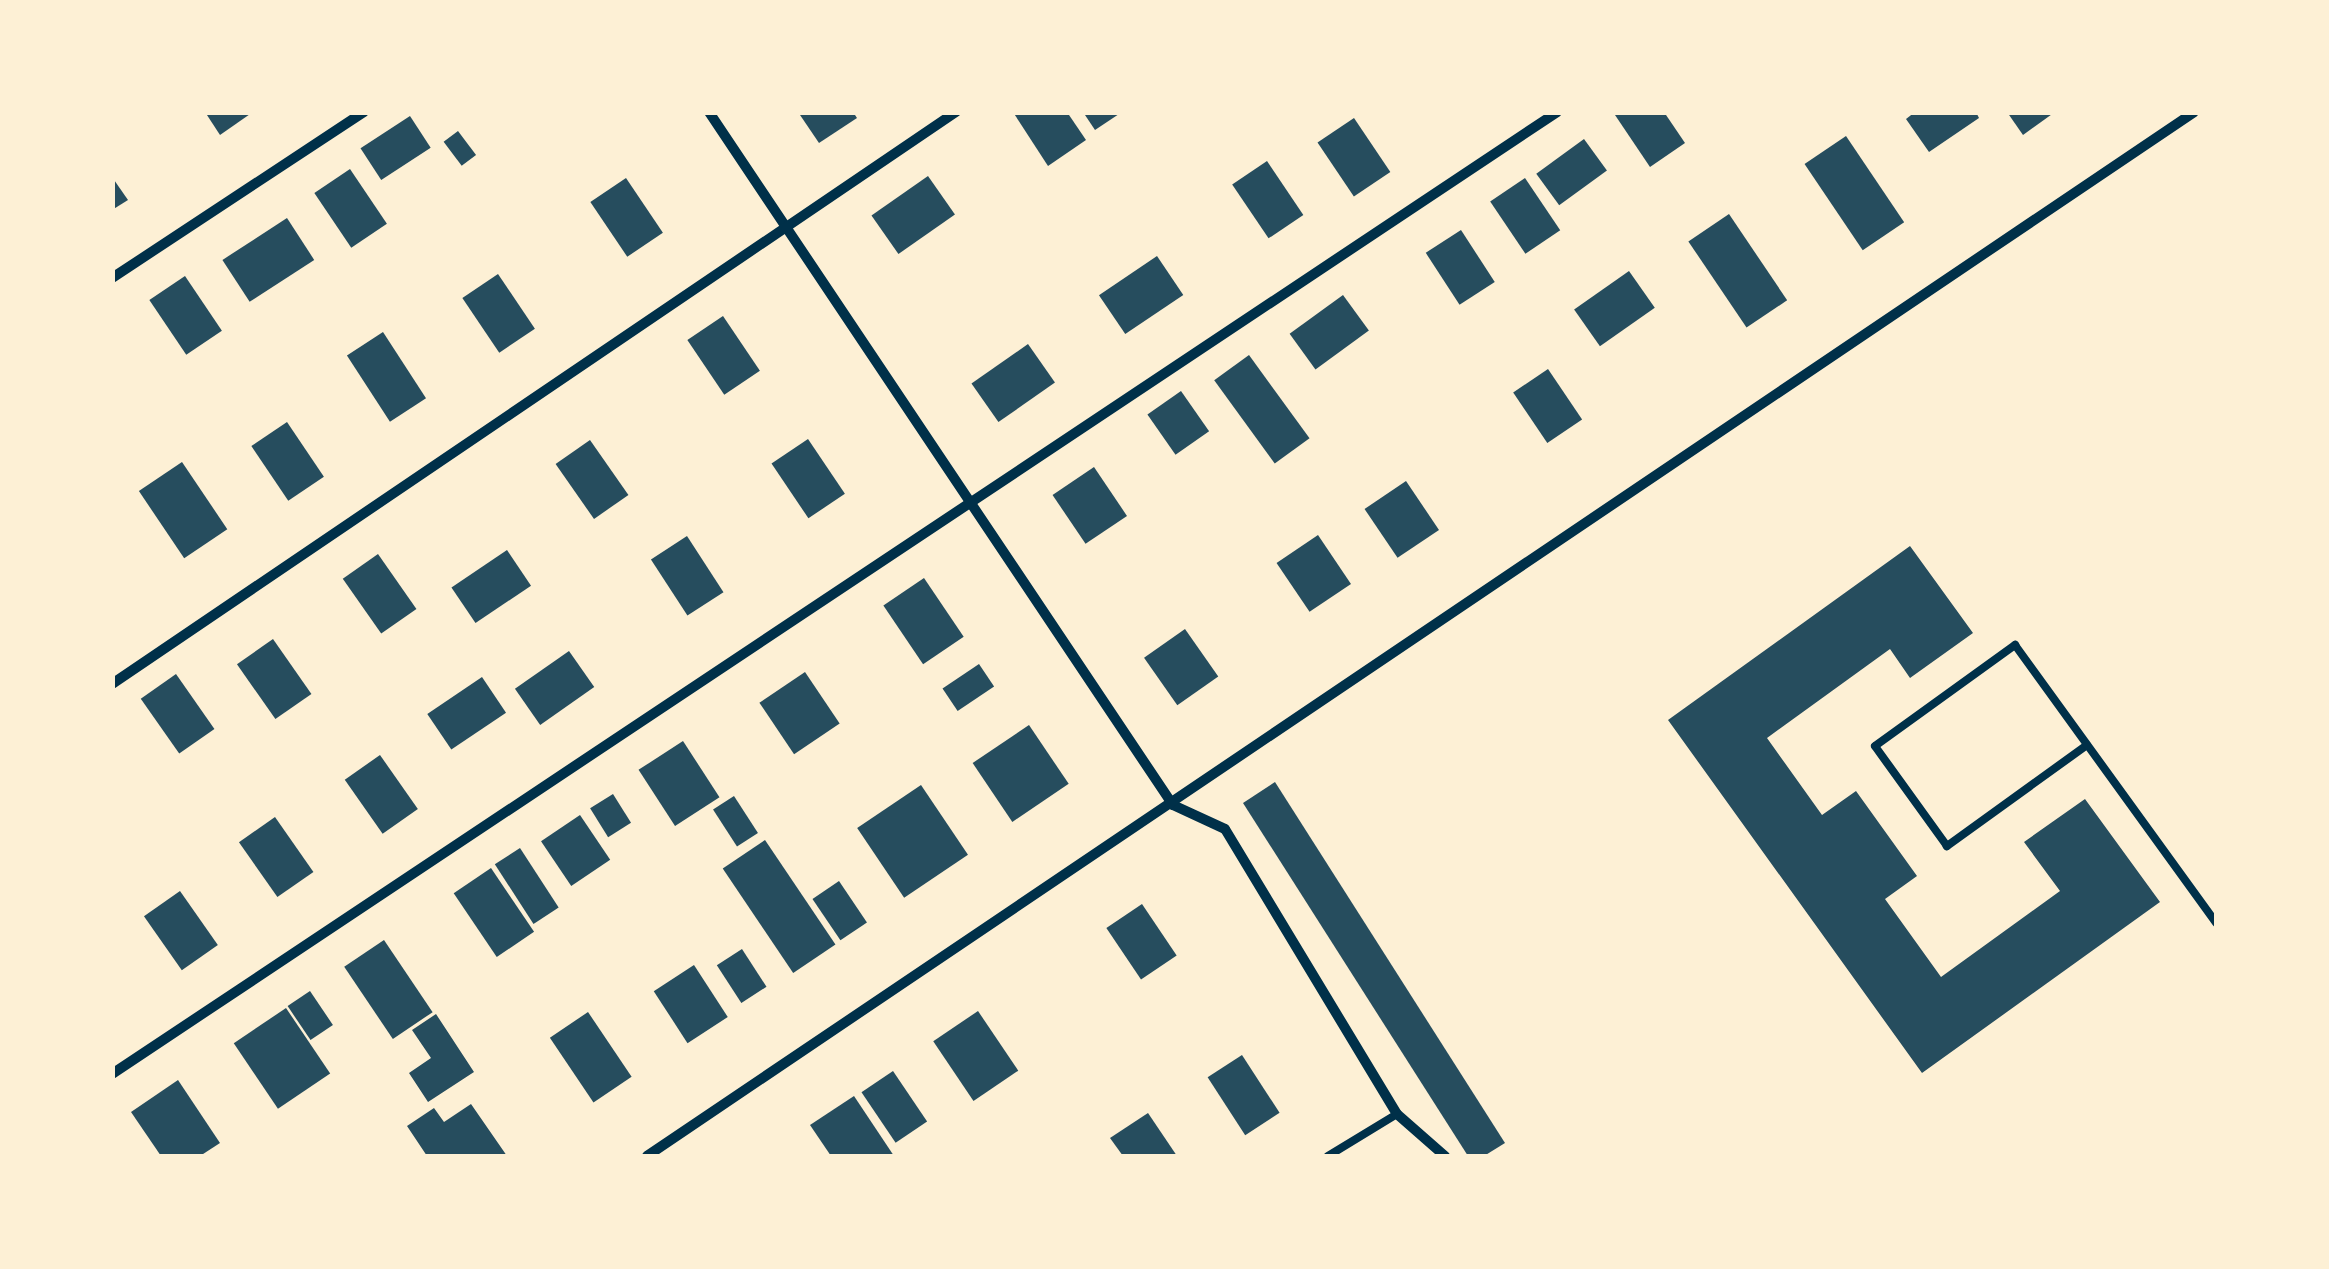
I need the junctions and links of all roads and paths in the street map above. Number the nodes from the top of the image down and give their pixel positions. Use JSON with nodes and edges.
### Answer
{"nodes":[{"id":1,"x":364,"y":112,"type":"edge"},
{"id":2,"x":709,"y":112,"type":"edge"},
{"id":3,"x":956,"y":112,"type":"edge"},
{"id":4,"x":1558,"y":112,"type":"edge"},
{"id":5,"x":2194,"y":112,"type":"edge"},
{"id":6,"x":785,"y":228,"type":"junction"},
{"id":7,"x":112,"y":278,"type":"edge"},
{"id":8,"x":968,"y":505,"type":"junction"},
{"id":9,"x":112,"y":684,"type":"edge"},
{"id":10,"x":2088,"y":745,"type":"junction"},
{"id":11,"x":1172,"y":806,"type":"junction"},
{"id":12,"x":2216,"y":922,"type":"edge"},
{"id":13,"x":112,"y":1074,"type":"edge"},
{"id":14,"x":1397,"y":1114,"type":"junction"},
{"id":15,"x":647,"y":1156,"type":"edge"},
{"id":16,"x":1328,"y":1156,"type":"edge"},
{"id":17,"x":1446,"y":1156,"type":"edge"}],
"edges":[{"from":1,"to":7,"type":"street"},
{"from":2,"to":6,"type":"street"},
{"from":3,"to":6,"type":"street"},
{"from":4,"to":8,"type":"street"},
{"from":5,"to":11,"type":"street"},
{"from":6,"to":8,"type":"street"},
{"from":6,"to":9,"type":"street"},
{"from":8,"to":11,"type":"street"},
{"from":8,"to":13,"type":"street"},
{"from":10,"to":10,"type":"lane"},
{"from":10,"to":12,"type":"lane"},
{"from":11,"to":14,"type":"street"},
{"from":11,"to":15,"type":"street"},
{"from":14,"to":16,"type":"lane"},
{"from":14,"to":17,"type":"street"}]}
